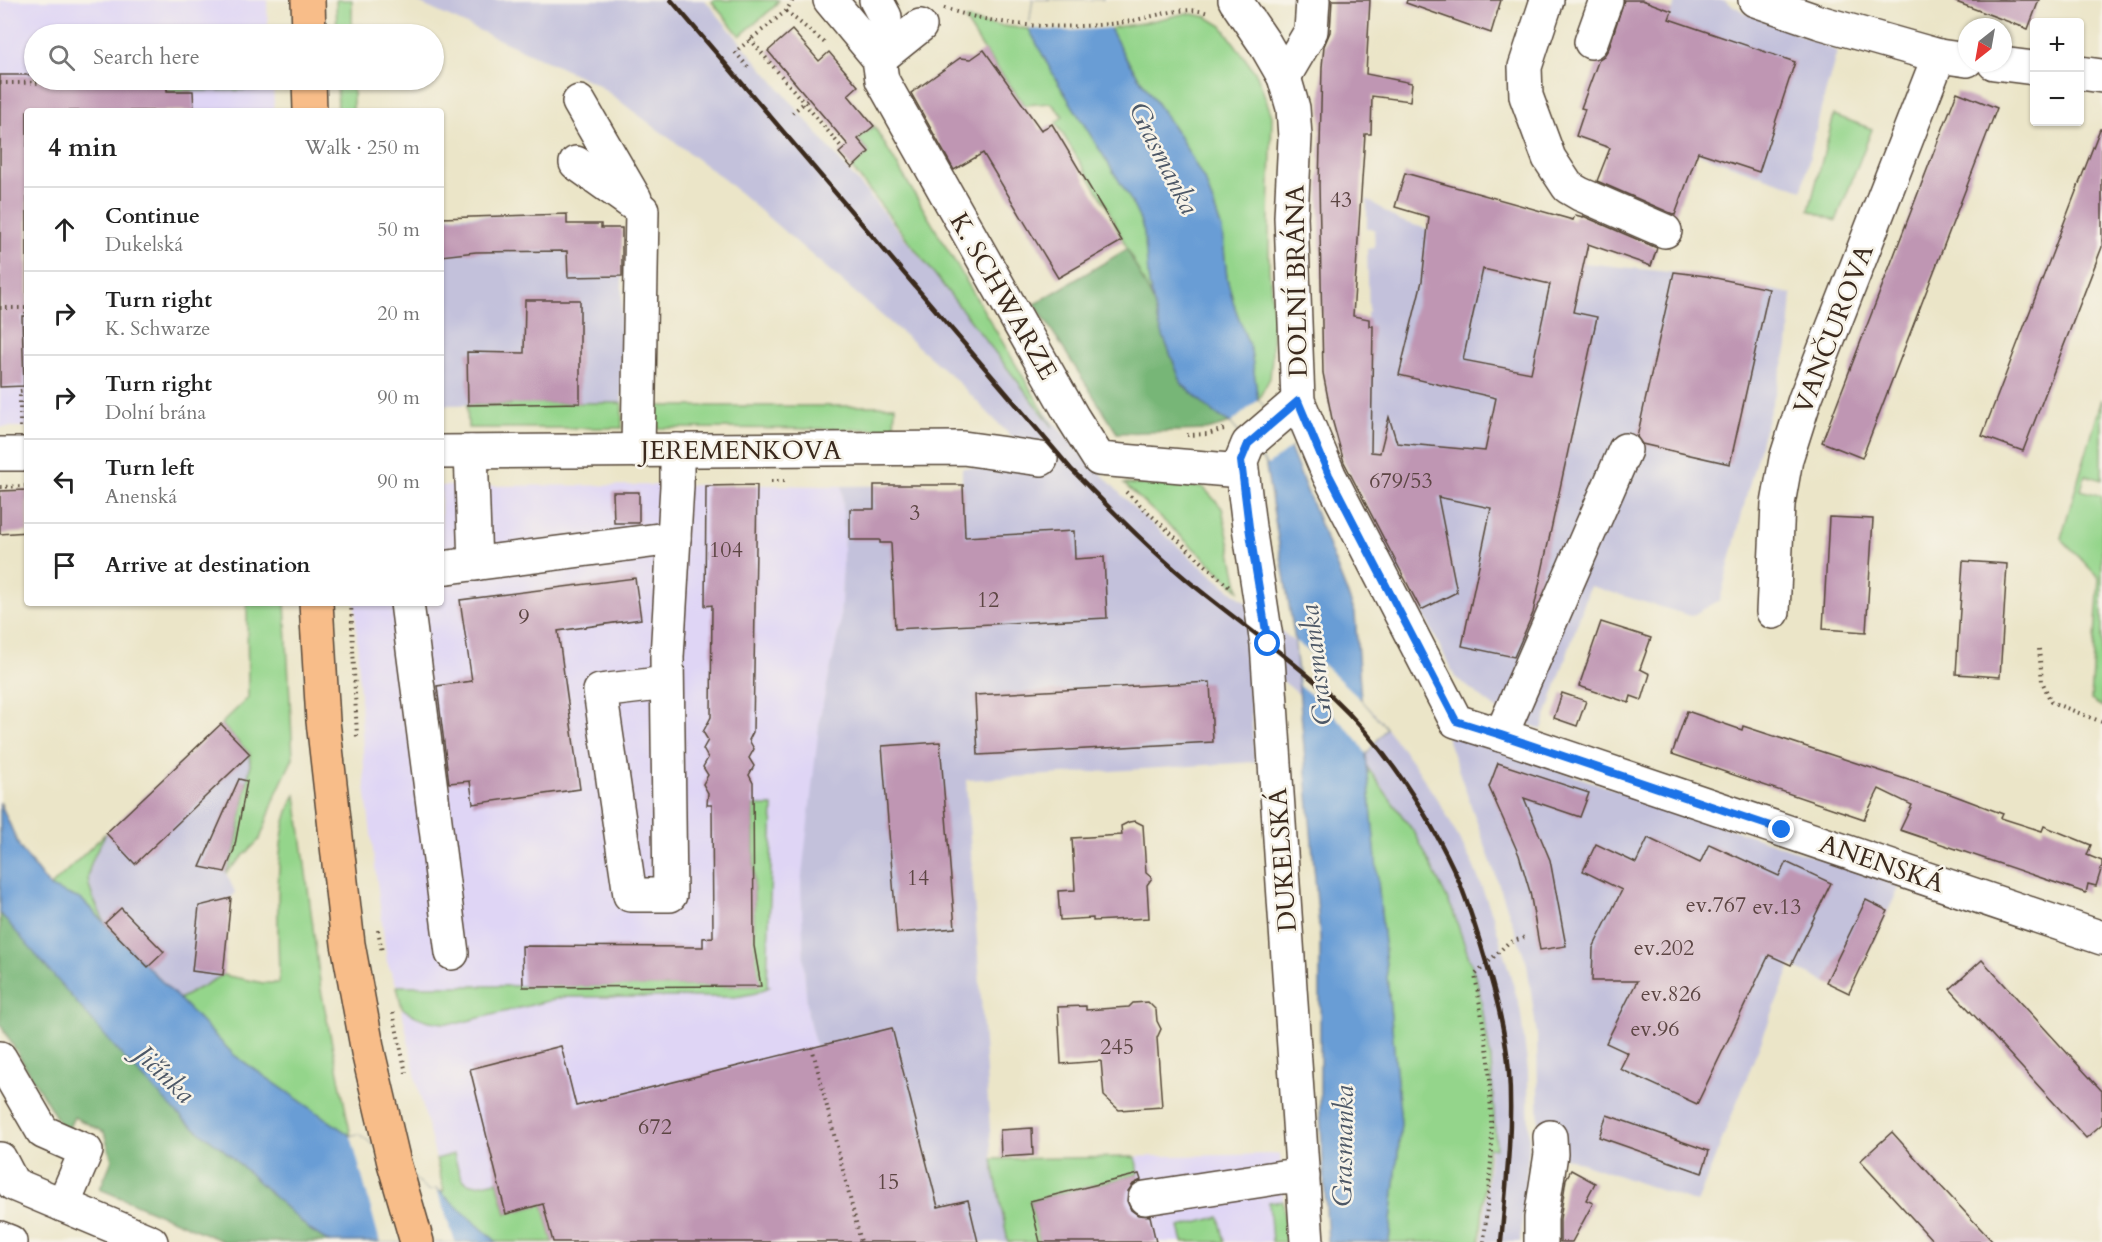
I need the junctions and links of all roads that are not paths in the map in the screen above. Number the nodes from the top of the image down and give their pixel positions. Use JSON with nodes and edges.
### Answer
{"nodes":[{"id":1,"x":308,"y":0,"type":"edge"},
{"id":2,"x":830,"y":0,"type":"edge"},
{"id":3,"x":1313,"y":0,"type":"edge"},
{"id":4,"x":1547,"y":0,"type":"edge"},
{"id":5,"x":1606,"y":0,"type":"edge"},
{"id":6,"x":1755,"y":0,"type":"edge"},
{"id":7,"x":881,"y":9,"type":"edge"},
{"id":8,"x":1227,"y":9,"type":"edge"},
{"id":9,"x":930,"y":16,"type":"road end"},
{"id":10,"x":309,"y":24,"type":"edge"},
{"id":11,"x":1591,"y":42,"type":"dead end"},
{"id":12,"x":1953,"y":58,"type":"edge"},
{"id":13,"x":879,"y":59,"type":"junction"},
{"id":14,"x":2012,"y":65,"type":"edge"},
{"id":15,"x":2030,"y":68,"type":"edge"},
{"id":16,"x":2084,"y":74,"type":"edge"},
{"id":17,"x":2102,"y":76,"type":"edge"},
{"id":18,"x":1284,"y":77,"type":"junction"},
{"id":19,"x":309,"y":90,"type":"edge"},
{"id":20,"x":579,"y":102,"type":"dead end"},
{"id":21,"x":310,"y":108,"type":"edge"},
{"id":22,"x":576,"y":163,"type":"dead end"},
{"id":23,"x":642,"y":210,"type":"junction"},
{"id":24,"x":1665,"y":231,"type":"dead end"},
{"id":25,"x":1288,"y":411,"type":"junction"},
{"id":26,"x":677,"y":450,"type":"junction"},
{"id":27,"x":1625,"y":450,"type":"dead end"},
{"id":28,"x":638,"y":451,"type":"junction"},
{"id":29,"x":456,"y":452,"type":"edge"},
{"id":30,"x":24,"y":453,"type":"edge"},
{"id":31,"x":0,"y":454,"type":"edge"},
{"id":32,"x":1241,"y":455,"type":"junction"},
{"id":33,"x":1041,"y":459,"type":"dead end"},
{"id":34,"x":674,"y":538,"type":"junction"},
{"id":35,"x":475,"y":564,"type":"junction"},
{"id":36,"x":444,"y":568,"type":"edge"},
{"id":37,"x":316,"y":606,"type":"edge"},
{"id":38,"x":407,"y":606,"type":"edge"},
{"id":39,"x":1773,"y":612,"type":"dead end"},
{"id":40,"x":667,"y":683,"type":"junction"},
{"id":41,"x":1456,"y":721,"type":"joint"},
{"id":42,"x":1501,"y":735,"type":"junction"},
{"id":43,"x":2102,"y":938,"type":"edge"},
{"id":44,"x":452,"y":953,"type":"dead end"},
{"id":45,"x":0,"y":1058,"type":"edge"},
{"id":46,"x":1550,"y":1137,"type":"dead end"},
{"id":47,"x":0,"y":1159,"type":"edge"},
{"id":48,"x":1303,"y":1176,"type":"junction"},
{"id":49,"x":1145,"y":1198,"type":"dead end"},
{"id":50,"x":63,"y":1205,"type":"junction"},
{"id":51,"x":0,"y":1238,"type":"edge"},
{"id":52,"x":10,"y":1242,"type":"edge"},
{"id":53,"x":152,"y":1242,"type":"edge"},
{"id":54,"x":417,"y":1242,"type":"edge"},
{"id":55,"x":1307,"y":1242,"type":"edge"},
{"id":56,"x":1541,"y":1242,"type":"edge"}],
"edges":[{"from":1,"to":10,"type":"main road"},
{"from":2,"to":13,"type":"street"},
{"from":3,"to":18,"type":"street"},
{"from":4,"to":24,"type":"street"},
{"from":5,"to":11,"type":"street"},
{"from":6,"to":12,"type":"street","name":"VANČUROVA"},
{"from":7,"to":13,"type":"street","name":"K. SCHWARZE"},
{"from":8,"to":18,"type":"street","name":"DOLNÍ BRÁNA"},
{"from":9,"to":13,"type":"street"},
{"from":12,"to":39,"type":"street","name":"VANČUROVA"},
{"from":13,"to":32,"type":"street","name":"K. SCHWARZE"},
{"from":14,"to":15,"type":"street"},
{"from":16,"to":17,"type":"street"},
{"from":18,"to":25,"type":"street","name":"DOLNÍ BRÁNA"},
{"from":19,"to":21,"type":"main road"},
{"from":20,"to":23,"type":"street"},
{"from":22,"to":23,"type":"street"},
{"from":23,"to":28,"type":"street"},
{"from":25,"to":32,"type":"street"},
{"from":25,"to":41,"type":"street","name":"DOLNÍ BRÁNA"},
{"from":26,"to":28,"type":"street","name":"JEREMENKOVA"},
{"from":26,"to":33,"type":"street","name":"JEREMENKOVA"},
{"from":26,"to":34,"type":"street"},
{"from":27,"to":42,"type":"street"},
{"from":28,"to":29,"type":"street","name":"JEREMENKOVA"},
{"from":29,"to":35,"type":"street"},
{"from":30,"to":31,"type":"street"},
{"from":32,"to":48,"type":"street","name":"DUKELSKÁ"},
{"from":34,"to":35,"type":"street"},
{"from":34,"to":40,"type":"street"},
{"from":35,"to":36,"type":"street"},
{"from":37,"to":54,"type":"main road"},
{"from":38,"to":44,"type":"street"},
{"from":40,"to":40,"type":"street"},
{"from":41,"to":42,"type":"street","name":"ANENSKÁ"},
{"from":42,"to":43,"type":"street","name":"ANENSKÁ"},
{"from":45,"to":50,"type":"street"},
{"from":46,"to":56,"type":"street"},
{"from":47,"to":50,"type":"street"},
{"from":48,"to":49,"type":"street"},
{"from":48,"to":55,"type":"street","name":"DUKELSKÁ"},
{"from":50,"to":53,"type":"street"},
{"from":51,"to":52,"type":"street"}]}
